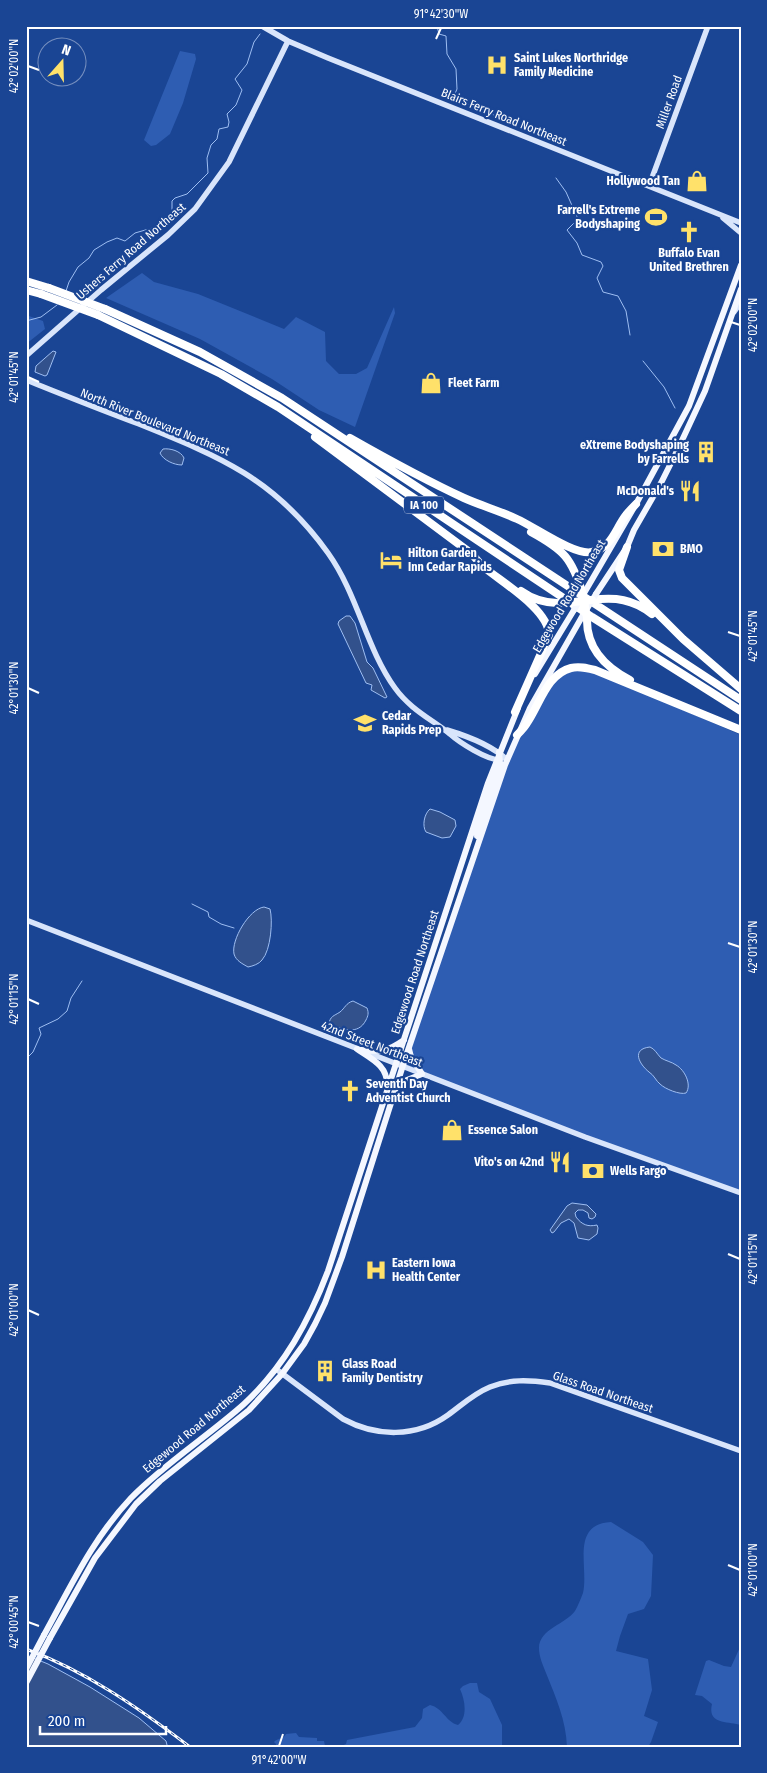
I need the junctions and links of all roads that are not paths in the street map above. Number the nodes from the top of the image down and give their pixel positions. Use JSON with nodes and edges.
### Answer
{"nodes":[{"id":1,"x":262,"y":26,"type":"edge"},
{"id":2,"x":708,"y":26,"type":"edge"},
{"id":3,"x":288,"y":41,"type":"junction"},
{"id":4,"x":649,"y":186,"type":"junction"},
{"id":5,"x":715,"y":212,"type":"junction"},
{"id":6,"x":741,"y":223,"type":"edge"},
{"id":7,"x":741,"y":233,"type":"edge"},
{"id":8,"x":741,"y":266,"type":"edge"},
{"id":9,"x":26,"y":281,"type":"edge"},
{"id":10,"x":741,"y":289,"type":"edge"},
{"id":11,"x":26,"y":290,"type":"edge"},
{"id":12,"x":741,"y":302,"type":"edge"},
{"id":13,"x":732,"y":316,"type":"junction"},
{"id":14,"x":26,"y":356,"type":"edge"},
{"id":15,"x":26,"y":380,"type":"edge"},
{"id":16,"x":246,"y":388,"type":"junction"},
{"id":17,"x":282,"y":398,"type":"junction"},
{"id":18,"x":636,"y":504,"type":"junction"},
{"id":19,"x":483,"y":506,"type":"junction"},
{"id":20,"x":627,"y":547,"type":"junction"},
{"id":21,"x":472,"y":554,"type":"junction"},
{"id":22,"x":587,"y":596,"type":"junction"},
{"id":23,"x":585,"y":614,"type":"junction"},
{"id":24,"x":683,"y":639,"type":"junction"},
{"id":25,"x":741,"y":688,"type":"edge"},
{"id":26,"x":741,"y":700,"type":"edge"},
{"id":27,"x":741,"y":711,"type":"edge"},
{"id":28,"x":515,"y":712,"type":"junction"},
{"id":29,"x":704,"y":715,"type":"junction"},
{"id":30,"x":443,"y":729,"type":"junction"},
{"id":31,"x":741,"y":730,"type":"edge"},
{"id":32,"x":517,"y":735,"type":"junction"},
{"id":33,"x":499,"y":752,"type":"junction"},
{"id":34,"x":501,"y":760,"type":"junction"},
{"id":35,"x":26,"y":920,"type":"edge"},
{"id":36,"x":404,"y":1040,"type":"junction"},
{"id":37,"x":357,"y":1049,"type":"junction"},
{"id":38,"x":409,"y":1049,"type":"junction"},
{"id":39,"x":400,"y":1066,"type":"junction"},
{"id":40,"x":422,"y":1074,"type":"junction"},
{"id":41,"x":396,"y":1088,"type":"junction"},
{"id":42,"x":387,"y":1091,"type":"junction"},
{"id":43,"x":741,"y":1193,"type":"edge"},
{"id":44,"x":276,"y":1370,"type":"junction"},
{"id":45,"x":282,"y":1374,"type":"junction"},
{"id":46,"x":200,"y":1439,"type":"junction"},
{"id":47,"x":741,"y":1452,"type":"edge"},
{"id":48,"x":190,"y":1457,"type":"junction"},
{"id":49,"x":47,"y":1637,"type":"junction"},
{"id":50,"x":26,"y":1670,"type":"edge"},
{"id":51,"x":26,"y":1683,"type":"edge"}],
"edges":[{"from":1,"to":3,"type":"street","name":"Blairs Ferry Road Northeast"},
{"from":2,"to":4,"type":"street","name":"Miller Road"},
{"from":3,"to":4,"type":"street","name":"Blairs Ferry Road Northeast"},
{"from":3,"to":14,"type":"street","name":"Ushers Ferry Road Northeast"},
{"from":4,"to":5,"type":"street","name":"Blairs Ferry Road Northeast"},
{"from":5,"to":6,"type":"street","name":"Blairs Ferry Road Northeast"},
{"from":5,"to":7,"type":"street"},
{"from":8,"to":18,"type":"main road","name":"Edgewood Road Northeast"},
{"from":9,"to":17,"type":"highway","number":"IA 100","bridge":true},
{"from":10,"to":13,"type":"main road","name":"Edgewood Road Northeast"},
{"from":11,"to":16,"type":"highway","number":"IA 100","bridge":true},
{"from":12,"to":13,"type":"street"},
{"from":13,"to":20,"type":"main road","name":"Edgewood Road Northeast"},
{"from":15,"to":30,"type":"street","name":"North River Boulevard Northeast"},
{"from":16,"to":21,"type":"highway"},
{"from":16,"to":27,"type":"highway","number":"IA 100"},
{"from":17,"to":19,"type":"highway"},
{"from":17,"to":26,"type":"highway","number":"IA 100"},
{"from":18,"to":19,"type":"highway"},
{"from":18,"to":22,"type":"main road","name":"Edgewood Road Northeast"},
{"from":19,"to":22,"type":"highway"},
{"from":20,"to":22,"type":"main road","name":"Edgewood Road Northeast"},
{"from":20,"to":24,"type":"highway"},
{"from":21,"to":22,"type":"highway","bridge":true},
{"from":21,"to":28,"type":"highway"},
{"from":22,"to":23,"type":"highway","bridge":true},
{"from":22,"to":24,"type":"highway"},
{"from":22,"to":28,"type":"main road","name":"Edgewood Road Northeast","bridge":true},
{"from":23,"to":29,"type":"highway"},
{"from":23,"to":32,"type":"main road","name":"Edgewood Road Northeast"},
{"from":24,"to":25,"type":"highway"},
{"from":28,"to":33,"type":"main road","name":"Edgewood Road Northeast"},
{"from":29,"to":31,"type":"highway"},
{"from":29,"to":32,"type":"highway"},
{"from":30,"to":33,"type":"street","name":"North River Boulevard Northeast"},
{"from":30,"to":34,"type":"street","name":"North River Boulevard Northeast"},
{"from":32,"to":34,"type":"main road","name":"Edgewood Road Northeast"},
{"from":33,"to":34,"type":"main road","name":"Edgewood Road Northeast"},
{"from":33,"to":34,"type":"street","name":"North River Boulevard Northeast"},
{"from":34,"to":36,"type":"main road","name":"Edgewood Road Northeast"},
{"from":34,"to":38,"type":"main road","name":"Edgewood Road Northeast"},
{"from":35,"to":37,"type":"street","name":"42nd Street Northeast"},
{"from":36,"to":37,"type":"main road"},
{"from":36,"to":39,"type":"main road","name":"Edgewood Road Northeast"},
{"from":37,"to":39,"type":"street","name":"42nd Street Northeast"},
{"from":37,"to":42,"type":"main road"},
{"from":38,"to":39,"type":"main road","name":"Edgewood Road Northeast"},
{"from":38,"to":40,"type":"main road"},
{"from":39,"to":40,"type":"street","name":"42nd Street Northeast"},
{"from":39,"to":41,"type":"main road","name":"Edgewood Road Northeast"},
{"from":39,"to":42,"type":"main road","name":"Edgewood Road Northeast"},
{"from":40,"to":41,"type":"main road"},
{"from":40,"to":43,"type":"street","name":"42nd Street Northeast"},
{"from":41,"to":45,"type":"main road","name":"Edgewood Road Northeast"},
{"from":42,"to":44,"type":"main road","name":"Edgewood Road Northeast"},
{"from":44,"to":45,"type":"street","name":"Glass Road Northeast"},
{"from":44,"to":46,"type":"main road","name":"Edgewood Road Northeast"},
{"from":45,"to":47,"type":"street","name":"Glass Road Northeast"},
{"from":45,"to":48,"type":"main road","name":"Edgewood Road Northeast"},
{"from":46,"to":48,"type":"main road"},
{"from":46,"to":49,"type":"main road","name":"Edgewood Road Northeast"},
{"from":48,"to":49,"type":"main road","name":"Edgewood Road Northeast"},
{"from":49,"to":50,"type":"main road","bridge":true},
{"from":49,"to":51,"type":"main road","bridge":true}]}
